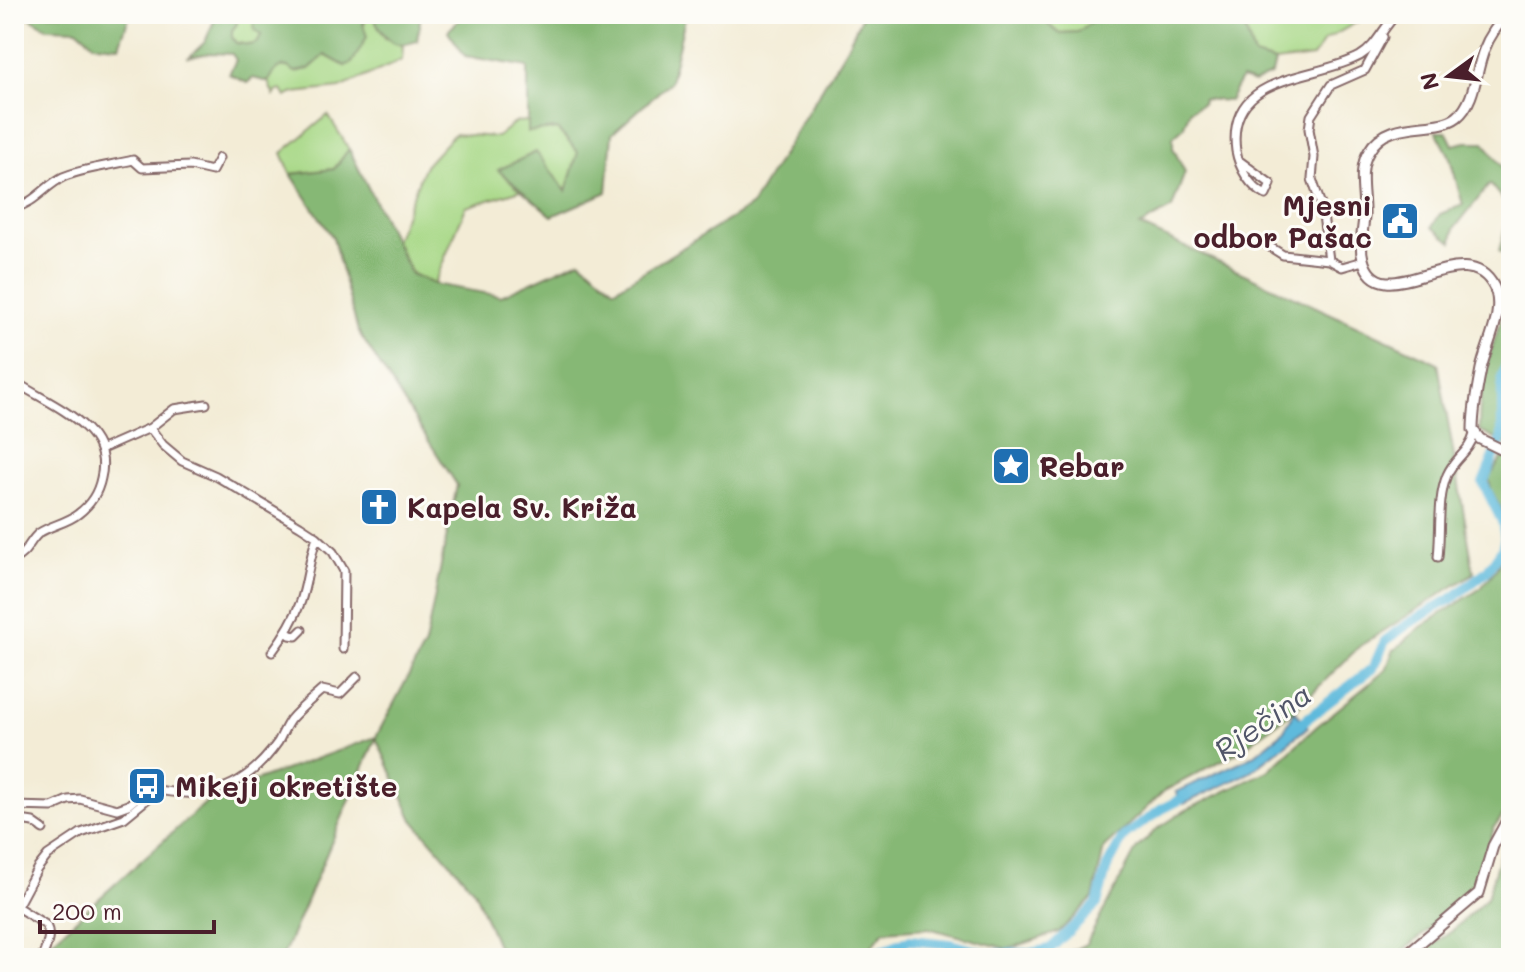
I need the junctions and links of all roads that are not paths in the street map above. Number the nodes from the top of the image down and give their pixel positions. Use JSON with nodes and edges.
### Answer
{"nodes":[{"id":1,"x":1397,"y":14,"type":"edge"},
{"id":2,"x":1507,"y":14,"type":"edge"},
{"id":3,"x":1384,"y":31,"type":"junction"},
{"id":4,"x":219,"y":158,"type":"dead end"},
{"id":5,"x":1241,"y":162,"type":"junction"},
{"id":6,"x":14,"y":208,"type":"edge"},
{"id":7,"x":1255,"y":243,"type":"dead end"},
{"id":8,"x":1329,"y":260,"type":"junction"},
{"id":9,"x":1363,"y":261,"type":"junction"},
{"id":10,"x":14,"y":381,"type":"edge"},
{"id":11,"x":206,"y":404,"type":"dead end"},
{"id":12,"x":150,"y":428,"type":"junction"},
{"id":13,"x":1477,"y":436,"type":"junction"},
{"id":14,"x":102,"y":449,"type":"junction"},
{"id":15,"x":1511,"y":454,"type":"edge"},
{"id":16,"x":317,"y":537,"type":"junction"},
{"id":17,"x":1438,"y":557,"type":"dead end"},
{"id":18,"x":14,"y":559,"type":"edge"},
{"id":19,"x":302,"y":630,"type":"dead end"},
{"id":20,"x":287,"y":631,"type":"junction"},
{"id":21,"x":343,"y":649,"type":"dead end"},
{"id":22,"x":272,"y":652,"type":"dead end"},
{"id":23,"x":357,"y":677,"type":"dead end"},
{"id":24,"x":157,"y":791,"type":"junction"},
{"id":25,"x":16,"y":806,"type":"edge"},
{"id":26,"x":1511,"y":813,"type":"edge"},
{"id":27,"x":14,"y":819,"type":"edge"},
{"id":28,"x":43,"y":829,"type":"dead end"},
{"id":29,"x":16,"y":910,"type":"edge"},
{"id":30,"x":42,"y":958,"type":"edge"},
{"id":31,"x":1402,"y":958,"type":"edge"}],
"edges":[{"from":1,"to":3,"type":"street"},
{"from":2,"to":9,"type":"main road"},
{"from":3,"to":5,"type":"street"},
{"from":3,"to":8,"type":"street"},
{"from":4,"to":6,"type":"street"},
{"from":5,"to":5,"type":"street"},
{"from":7,"to":8,"type":"street"},
{"from":8,"to":9,"type":"street"},
{"from":9,"to":13,"type":"main road"},
{"from":10,"to":14,"type":"street"},
{"from":11,"to":12,"type":"street"},
{"from":12,"to":14,"type":"street"},
{"from":12,"to":16,"type":"street"},
{"from":13,"to":15,"type":"main road"},
{"from":13,"to":17,"type":"street"},
{"from":14,"to":18,"type":"street"},
{"from":16,"to":20,"type":"street"},
{"from":16,"to":21,"type":"street"},
{"from":19,"to":20,"type":"street"},
{"from":20,"to":22,"type":"street"},
{"from":23,"to":24,"type":"street"},
{"from":24,"to":25,"type":"street"},
{"from":24,"to":29,"type":"street"},
{"from":26,"to":31,"type":"main road"},
{"from":27,"to":28,"type":"street"},
{"from":29,"to":30,"type":"street"}]}
